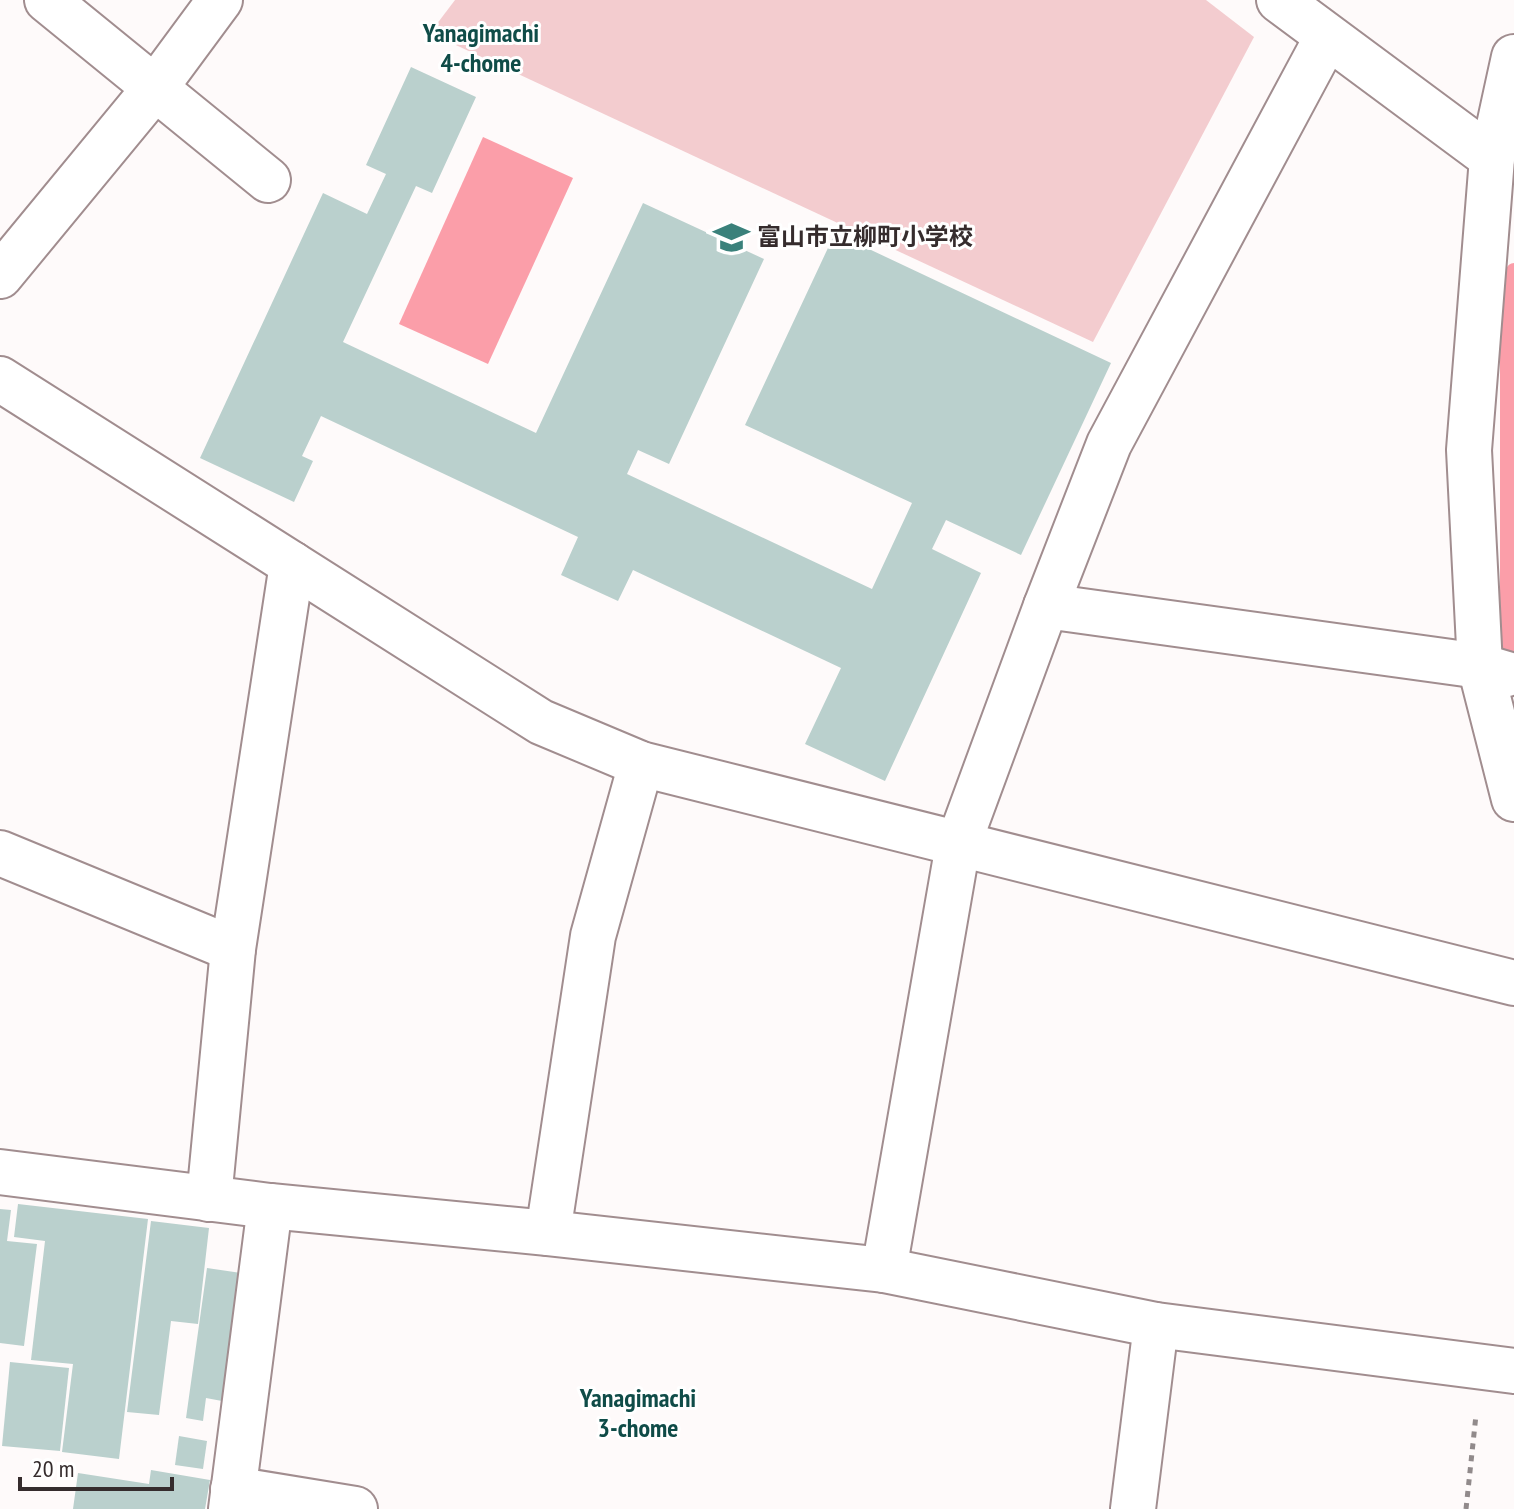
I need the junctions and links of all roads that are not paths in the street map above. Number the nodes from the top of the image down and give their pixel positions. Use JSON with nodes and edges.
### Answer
{"nodes":[{"id":1,"x":47,"y":0,"type":"edge"},
{"id":2,"x":220,"y":0,"type":"edge"},
{"id":3,"x":1279,"y":0,"type":"edge"},
{"id":4,"x":1327,"y":37,"type":"junction"},
{"id":5,"x":1514,"y":57,"type":"edge"},
{"id":6,"x":155,"y":88,"type":"junction"},
{"id":7,"x":1492,"y":158,"type":"junction"},
{"id":8,"x":268,"y":180,"type":"dead end"},
{"id":9,"x":0,"y":276,"type":"edge"},
{"id":10,"x":0,"y":379,"type":"edge"},
{"id":11,"x":292,"y":564,"type":"junction"},
{"id":12,"x":1046,"y":606,"type":"junction"},
{"id":13,"x":1497,"y":671,"type":"edge"},
{"id":14,"x":641,"y":764,"type":"junction"},
{"id":15,"x":1514,"y":799,"type":"edge"},
{"id":16,"x":958,"y":845,"type":"junction"},
{"id":17,"x":0,"y":853,"type":"edge"},
{"id":18,"x":233,"y":949,"type":"junction"},
{"id":19,"x":1514,"y":983,"type":"edge"},
{"id":20,"x":0,"y":1172,"type":"edge"},
{"id":21,"x":209,"y":1199,"type":"junction"},
{"id":22,"x":270,"y":1206,"type":"junction"},
{"id":23,"x":548,"y":1233,"type":"junction"},
{"id":24,"x":884,"y":1270,"type":"junction"},
{"id":25,"x":1156,"y":1325,"type":"junction"},
{"id":26,"x":1497,"y":1369,"type":"edge"},
{"id":27,"x":232,"y":1499,"type":"edge"},
{"id":28,"x":355,"y":1509,"type":"edge"},
{"id":29,"x":1133,"y":1509,"type":"edge"}],
"edges":[{"from":1,"to":6,"type":"street"},
{"from":2,"to":6,"type":"street"},
{"from":3,"to":4,"type":"street"},
{"from":4,"to":7,"type":"street"},
{"from":4,"to":12,"type":"street"},
{"from":5,"to":7,"type":"street"},
{"from":6,"to":8,"type":"street"},
{"from":6,"to":9,"type":"street"},
{"from":7,"to":13,"type":"street"},
{"from":10,"to":11,"type":"street"},
{"from":11,"to":14,"type":"street"},
{"from":11,"to":18,"type":"street"},
{"from":12,"to":13,"type":"street"},
{"from":12,"to":16,"type":"street"},
{"from":13,"to":15,"type":"street"},
{"from":14,"to":16,"type":"street"},
{"from":14,"to":23,"type":"street"},
{"from":16,"to":19,"type":"street"},
{"from":16,"to":24,"type":"street"},
{"from":17,"to":18,"type":"street"},
{"from":18,"to":21,"type":"street"},
{"from":20,"to":21,"type":"street"},
{"from":21,"to":22,"type":"street"},
{"from":22,"to":23,"type":"street"},
{"from":22,"to":27,"type":"street"},
{"from":23,"to":24,"type":"street"},
{"from":24,"to":25,"type":"street"},
{"from":25,"to":26,"type":"street"},
{"from":25,"to":29,"type":"street"},
{"from":27,"to":28,"type":"street"}]}
